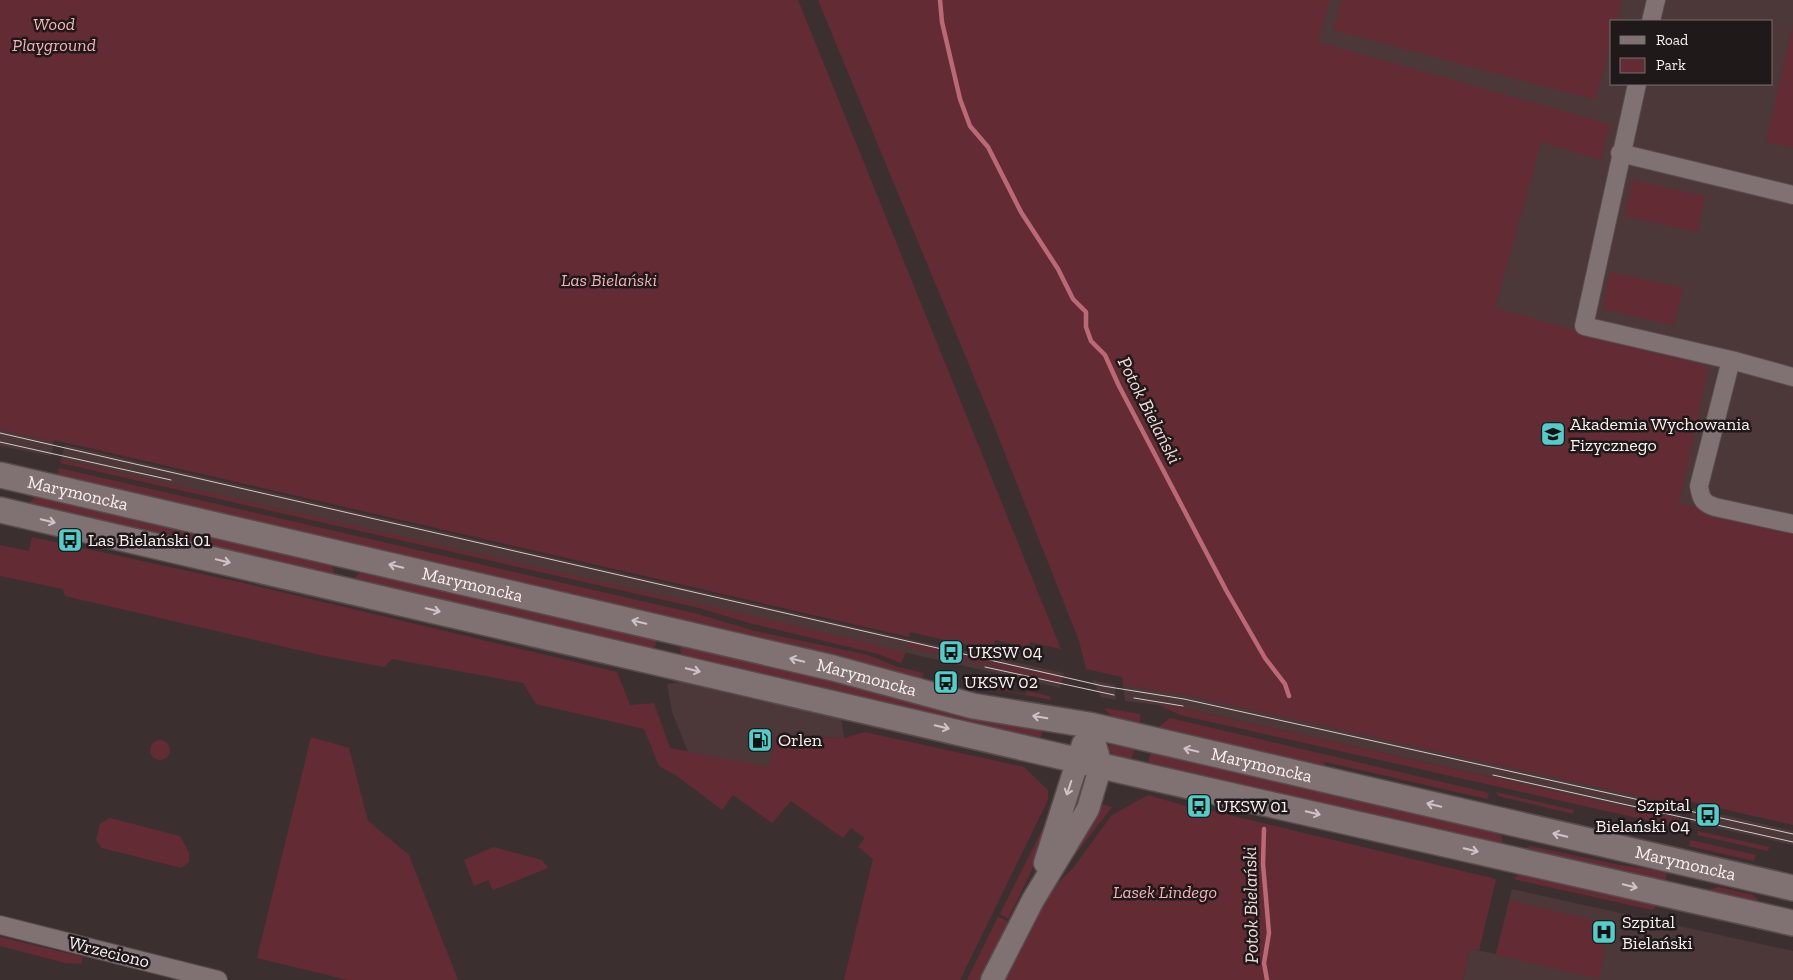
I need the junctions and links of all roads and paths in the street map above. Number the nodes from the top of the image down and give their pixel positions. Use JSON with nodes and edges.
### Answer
{"nodes":[{"id":1,"x":1656,"y":0,"type":"edge"},
{"id":2,"x":1651,"y":20,"type":"edge"},
{"id":3,"x":1637,"y":85,"type":"edge"},
{"id":4,"x":1620,"y":153,"type":"junction"},
{"id":5,"x":1793,"y":195,"type":"edge"},
{"id":6,"x":1731,"y":360,"type":"junction"},
{"id":7,"x":1793,"y":377,"type":"edge"},
{"id":8,"x":0,"y":475,"type":"edge"},
{"id":9,"x":24,"y":481,"type":"junction"},
{"id":10,"x":8,"y":512,"type":"edge"},
{"id":11,"x":1793,"y":524,"type":"edge"},
{"id":12,"x":349,"y":555,"type":"junction"},
{"id":13,"x":341,"y":589,"type":"junction"},
{"id":14,"x":671,"y":630,"type":"junction"},
{"id":15,"x":663,"y":663,"type":"junction"},
{"id":16,"x":1088,"y":725,"type":"junction"},
{"id":17,"x":1090,"y":762,"type":"junction"},
{"id":18,"x":1745,"y":877,"type":"junction"},
{"id":19,"x":1793,"y":888,"type":"edge"},
{"id":20,"x":1686,"y":898,"type":"junction"},
{"id":21,"x":1769,"y":917,"type":"junction"},
{"id":22,"x":1793,"y":923,"type":"edge"},
{"id":23,"x":0,"y":925,"type":"edge"},
{"id":24,"x":218,"y":980,"type":"edge"},
{"id":25,"x":992,"y":980,"type":"edge"}],
"edges":[{"from":1,"to":2,"type":"street"},
{"from":3,"to":4,"type":"street"},
{"from":4,"to":5,"type":"street"},
{"from":4,"to":6,"type":"street"},
{"from":6,"to":7,"type":"street"},
{"from":6,"to":11,"type":"street"},
{"from":8,"to":9,"type":"main road","name":"Marymoncka"},
{"from":9,"to":10,"type":"main road"},
{"from":9,"to":12,"type":"main road","name":"Marymoncka"},
{"from":10,"to":13,"type":"main road","name":"Marymoncka","one_way":true},
{"from":12,"to":13,"type":"main road"},
{"from":14,"to":12,"type":"main road","name":"Marymoncka","one_way":true},
{"from":13,"to":15,"type":"main road","name":"Marymoncka","one_way":true},
{"from":14,"to":15,"type":"main road"},
{"from":16,"to":14,"type":"main road","name":"Marymoncka","one_way":true},
{"from":15,"to":17,"type":"main road","name":"Marymoncka","one_way":true},
{"from":16,"to":17,"type":"street"},
{"from":18,"to":16,"type":"main road","name":"Marymoncka","one_way":true},
{"from":17,"to":20,"type":"main road","name":"Marymoncka","one_way":true},
{"from":17,"to":25,"type":"street"},
{"from":18,"to":19,"type":"main road","name":"Marymoncka"},
{"from":18,"to":20,"type":"main road"},
{"from":18,"to":21,"type":"main road"},
{"from":20,"to":21,"type":"main road","name":"Marymoncka"},
{"from":21,"to":22,"type":"main road","name":"Marymoncka"},
{"from":23,"to":24,"type":"street","name":"Wrzeciono"}]}
